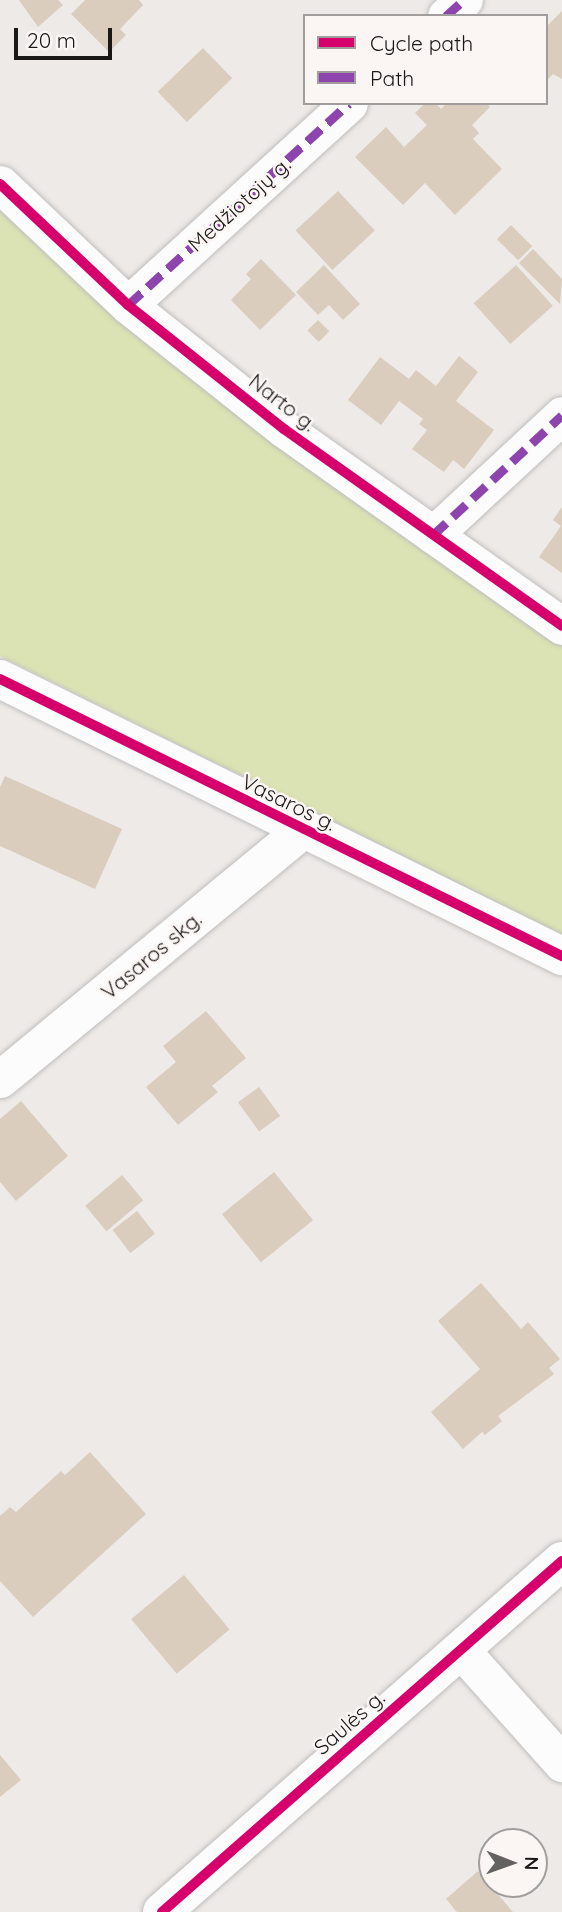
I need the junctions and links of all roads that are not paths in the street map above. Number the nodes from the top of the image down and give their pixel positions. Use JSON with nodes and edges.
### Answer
{"nodes":[{"id":1,"x":464,"y":0,"type":"edge"},
{"id":2,"x":448,"y":14,"type":"edge"},
{"id":3,"x":347,"y":105,"type":"edge"},
{"id":4,"x":0,"y":184,"type":"edge"},
{"id":5,"x":128,"y":305,"type":"junction"},
{"id":6,"x":562,"y":415,"type":"edge"},
{"id":7,"x":433,"y":535,"type":"junction"},
{"id":8,"x":562,"y":626,"type":"edge"},
{"id":9,"x":0,"y":679,"type":"edge"},
{"id":10,"x":302,"y":830,"type":"junction"},
{"id":11,"x":562,"y":956,"type":"edge"},
{"id":12,"x":0,"y":1079,"type":"edge"},
{"id":13,"x":562,"y":1561,"type":"edge"},
{"id":14,"x":461,"y":1650,"type":"junction"},
{"id":15,"x":562,"y":1763,"type":"edge"},
{"id":16,"x":162,"y":1912,"type":"edge"}],
"edges":[{"from":1,"to":2,"type":"street"},
{"from":3,"to":5,"type":"street","name":"Medžiotojų g."},
{"from":4,"to":5,"type":"street","name":"Narto g."},
{"from":5,"to":7,"type":"street","name":"Narto g."},
{"from":6,"to":7,"type":"street"},
{"from":7,"to":8,"type":"street","name":"Narto g."},
{"from":9,"to":10,"type":"street","name":"Vasaros g."},
{"from":10,"to":11,"type":"street","name":"Vasaros g."},
{"from":10,"to":12,"type":"street","name":"Vasaros skg."},
{"from":13,"to":14,"type":"street","name":"Saulės g."},
{"from":14,"to":15,"type":"street"},
{"from":14,"to":16,"type":"street","name":"Saulės g."}]}
